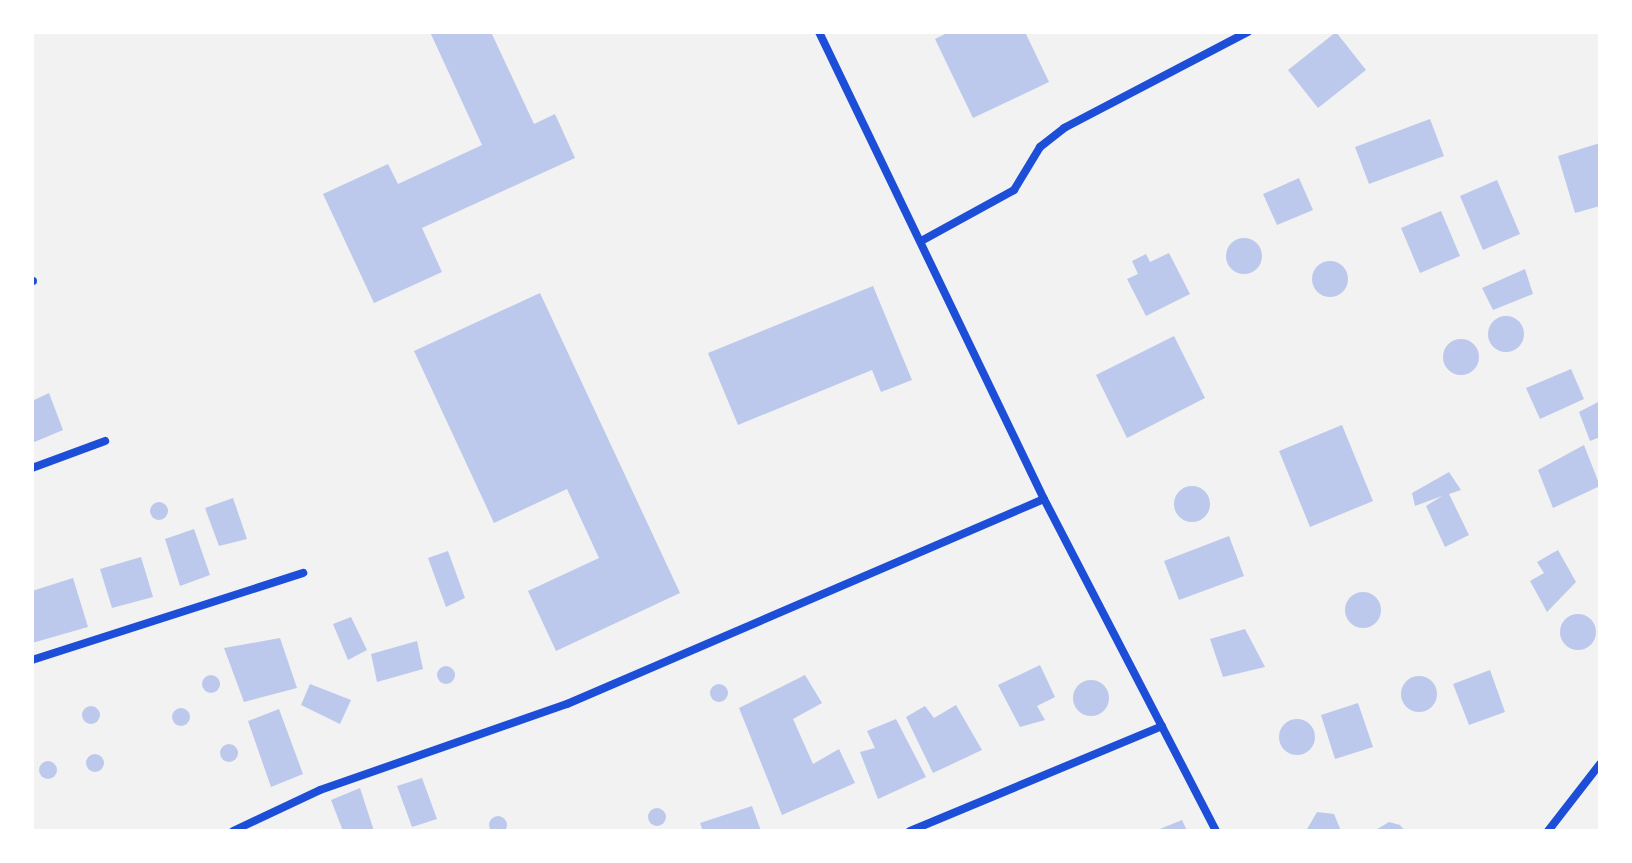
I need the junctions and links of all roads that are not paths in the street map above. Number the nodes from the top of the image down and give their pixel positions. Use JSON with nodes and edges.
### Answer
{"nodes":[{"id":1,"x":819,"y":32,"type":"edge"},
{"id":2,"x":1248,"y":32,"type":"edge"},
{"id":3,"x":923,"y":240,"type":"junction"},
{"id":4,"x":105,"y":441,"type":"dead end"},
{"id":5,"x":32,"y":468,"type":"edge"},
{"id":6,"x":1044,"y":499,"type":"junction"},
{"id":7,"x":303,"y":573,"type":"dead end"},
{"id":8,"x":32,"y":660,"type":"edge"},
{"id":9,"x":1162,"y":726,"type":"junction"},
{"id":10,"x":1600,"y":764,"type":"edge"},
{"id":11,"x":233,"y":831,"type":"edge"},
{"id":12,"x":910,"y":831,"type":"edge"},
{"id":13,"x":1216,"y":831,"type":"edge"},
{"id":14,"x":1548,"y":831,"type":"edge"}],
"edges":[{"from":1,"to":3,"type":"street"},
{"from":2,"to":3,"type":"street"},
{"from":3,"to":6,"type":"street"},
{"from":4,"to":5,"type":"street"},
{"from":6,"to":9,"type":"street"},
{"from":6,"to":11,"type":"street"},
{"from":7,"to":8,"type":"street"},
{"from":9,"to":12,"type":"street"},
{"from":9,"to":13,"type":"street"},
{"from":10,"to":14,"type":"street"}]}
